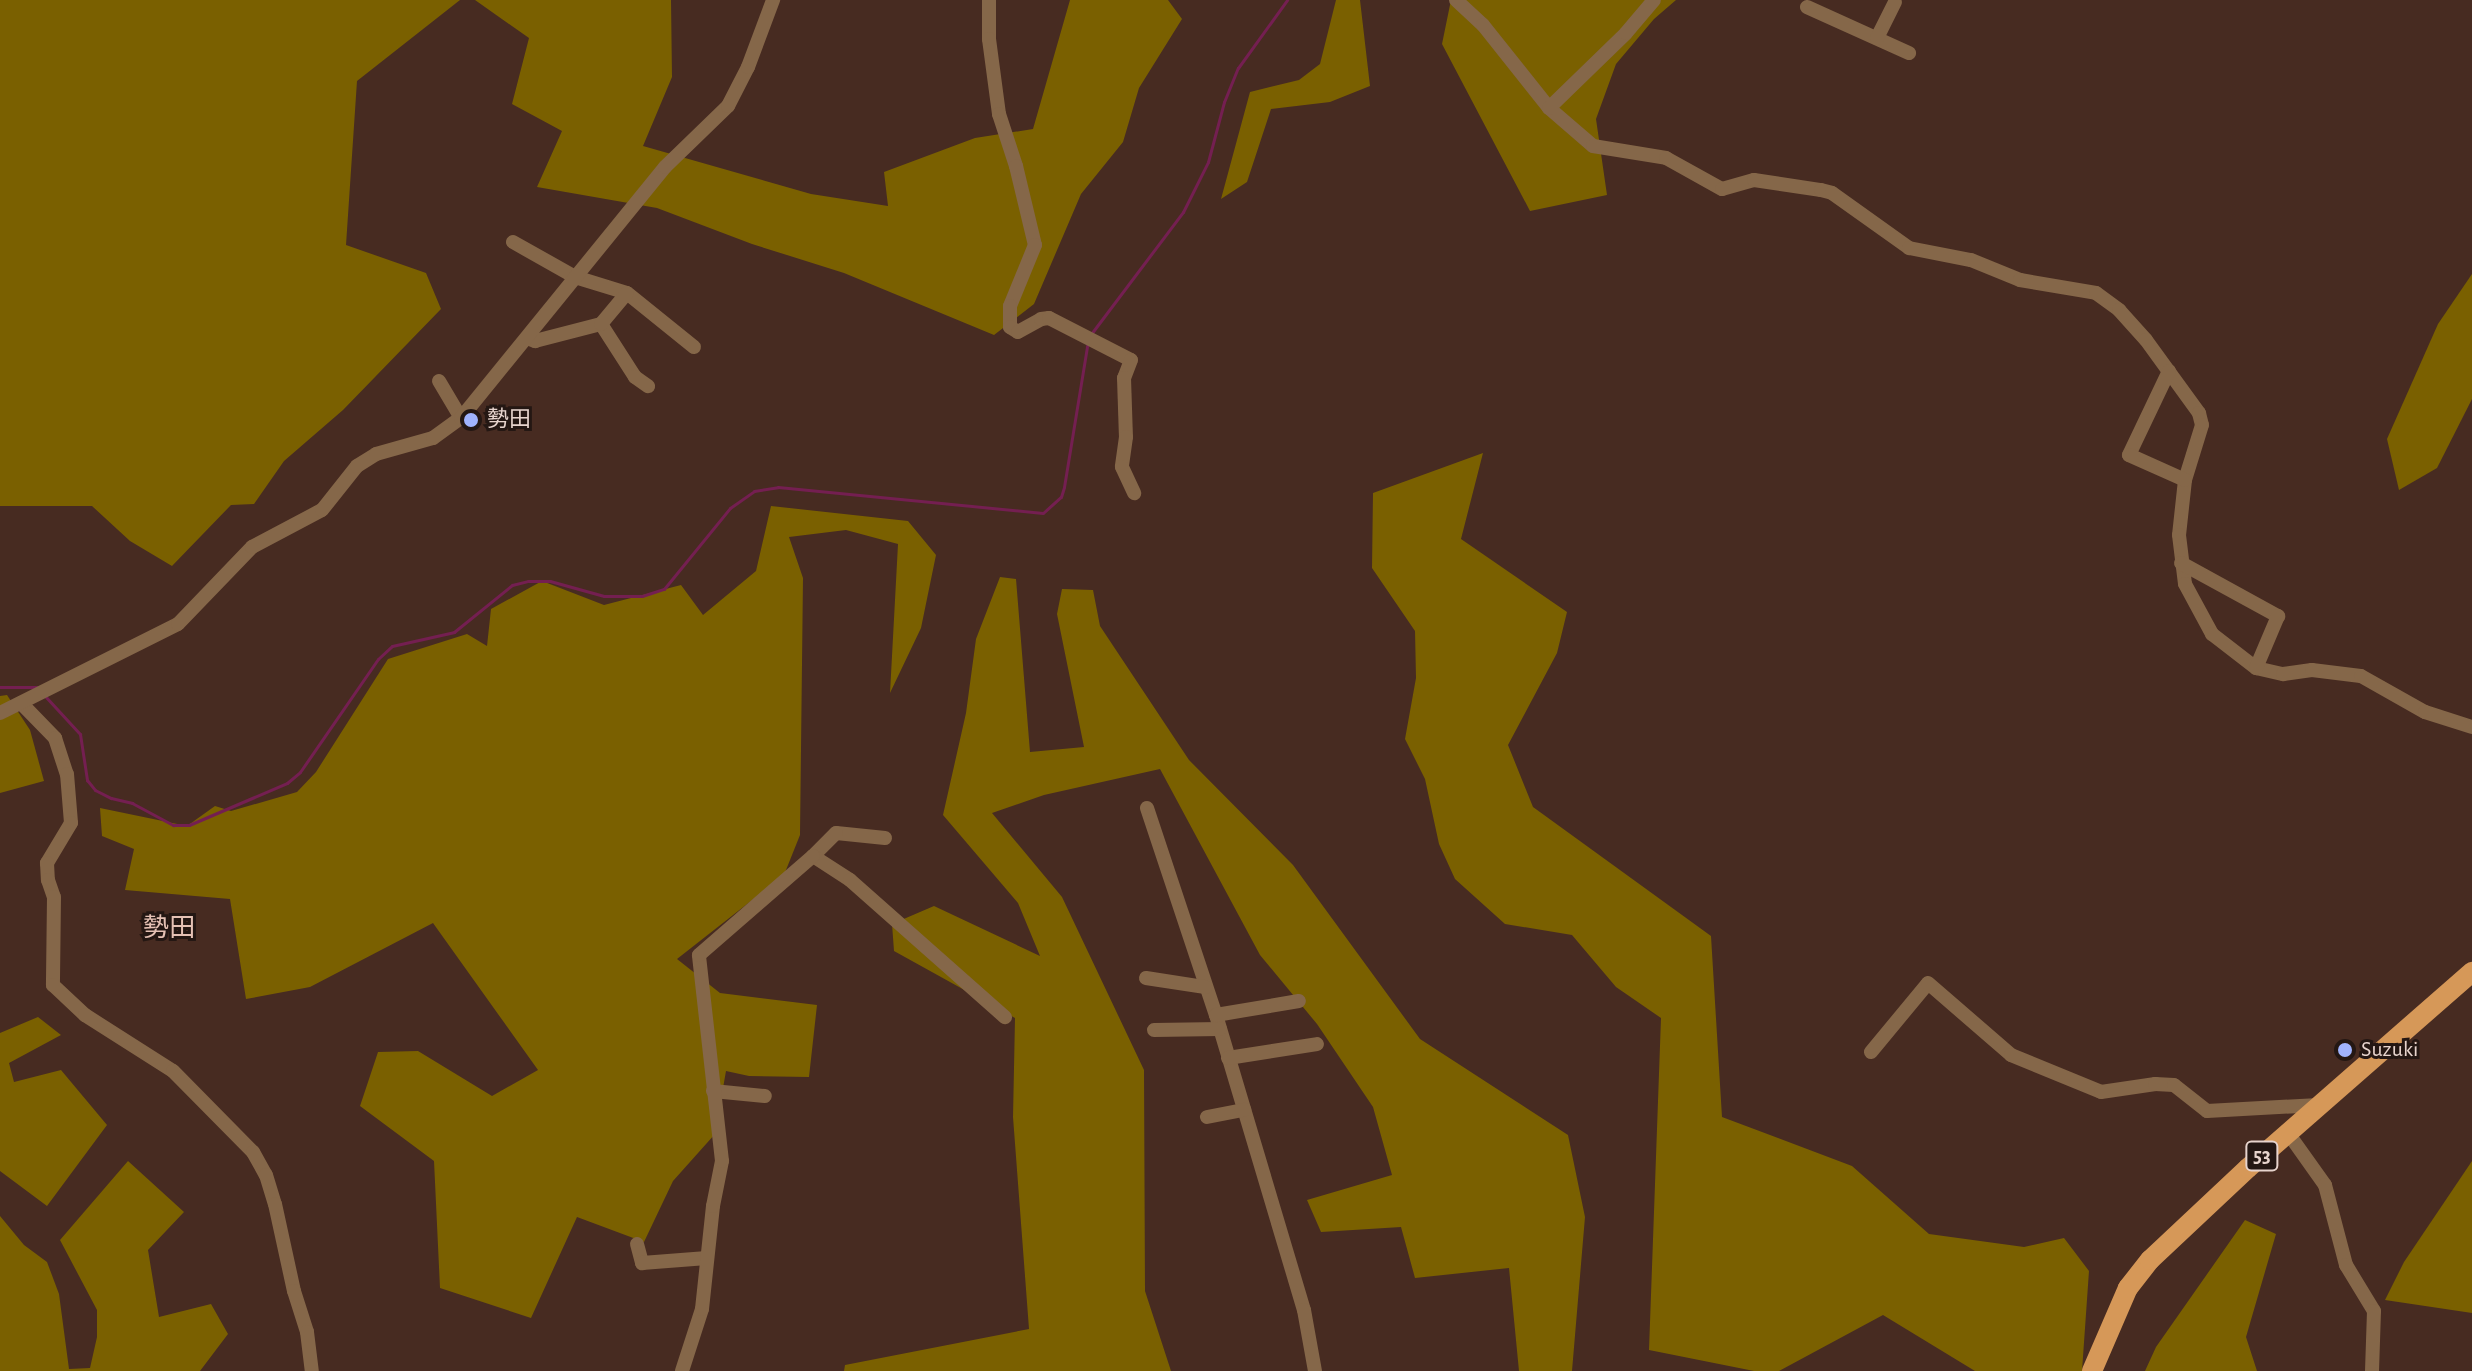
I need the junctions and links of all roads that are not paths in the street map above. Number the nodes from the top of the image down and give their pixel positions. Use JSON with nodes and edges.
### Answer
{"nodes":[{"id":1,"x":773,"y":0,"type":"edge"},
{"id":2,"x":989,"y":0,"type":"edge"},
{"id":3,"x":1456,"y":0,"type":"edge"},
{"id":4,"x":1654,"y":0,"type":"edge"},
{"id":5,"x":1895,"y":2,"type":"edge"},
{"id":6,"x":1809,"y":4,"type":"edge"},
{"id":7,"x":1800,"y":22,"type":"dead end"},
{"id":8,"x":1877,"y":38,"type":"junction"},
{"id":9,"x":1909,"y":53,"type":"dead end"},
{"id":10,"x":1549,"y":108,"type":"junction"},
{"id":11,"x":513,"y":242,"type":"dead end"},
{"id":12,"x":575,"y":277,"type":"junction"},
{"id":13,"x":627,"y":293,"type":"junction"},
{"id":14,"x":601,"y":324,"type":"junction"},
{"id":15,"x":527,"y":338,"type":"junction"},
{"id":16,"x":694,"y":347,"type":"dead end"},
{"id":17,"x":2169,"y":371,"type":"junction"},
{"id":18,"x":439,"y":381,"type":"dead end"},
{"id":19,"x":648,"y":386,"type":"dead end"},
{"id":20,"x":461,"y":418,"type":"junction"},
{"id":21,"x":2185,"y":480,"type":"junction"},
{"id":22,"x":1134,"y":493,"type":"dead end"},
{"id":23,"x":2181,"y":563,"type":"junction"},
{"id":24,"x":2256,"y":668,"type":"junction"},
{"id":25,"x":21,"y":703,"type":"junction"},
{"id":26,"x":0,"y":713,"type":"edge"},
{"id":27,"x":2472,"y":727,"type":"edge"},
{"id":28,"x":1147,"y":808,"type":"dead end"},
{"id":29,"x":885,"y":838,"type":"dead end"},
{"id":30,"x":813,"y":856,"type":"junction"},
{"id":31,"x":2472,"y":972,"type":"edge"},
{"id":32,"x":1146,"y":978,"type":"dead end"},
{"id":33,"x":1205,"y":987,"type":"junction"},
{"id":34,"x":1299,"y":1001,"type":"dead end"},
{"id":35,"x":1005,"y":1017,"type":"dead end"},
{"id":36,"x":1218,"y":1022,"type":"junction"},
{"id":37,"x":1154,"y":1030,"type":"dead end"},
{"id":38,"x":1317,"y":1044,"type":"dead end"},
{"id":39,"x":1871,"y":1052,"type":"dead end"},
{"id":40,"x":1228,"y":1058,"type":"junction"},
{"id":41,"x":713,"y":1091,"type":"junction"},
{"id":42,"x":765,"y":1096,"type":"dead end"},
{"id":43,"x":2319,"y":1105,"type":"junction"},
{"id":44,"x":1244,"y":1110,"type":"junction"},
{"id":45,"x":1207,"y":1117,"type":"dead end"},
{"id":46,"x":2288,"y":1133,"type":"junction"},
{"id":47,"x":637,"y":1244,"type":"dead end"},
{"id":48,"x":707,"y":1258,"type":"junction"},
{"id":49,"x":312,"y":1371,"type":"edge"},
{"id":50,"x":682,"y":1371,"type":"edge"},
{"id":51,"x":1315,"y":1371,"type":"edge"},
{"id":52,"x":2092,"y":1371,"type":"edge"},
{"id":53,"x":2372,"y":1371,"type":"edge"}],
"edges":[{"from":1,"to":12,"type":"street"},
{"from":2,"to":22,"type":"street"},
{"from":3,"to":10,"type":"street"},
{"from":4,"to":10,"type":"street"},
{"from":5,"to":8,"type":"street"},
{"from":6,"to":7,"type":"street"},
{"from":6,"to":8,"type":"street"},
{"from":8,"to":9,"type":"street"},
{"from":10,"to":17,"type":"street"},
{"from":11,"to":12,"type":"street"},
{"from":12,"to":13,"type":"street"},
{"from":12,"to":15,"type":"street"},
{"from":13,"to":14,"type":"street"},
{"from":13,"to":16,"type":"street"},
{"from":14,"to":15,"type":"street"},
{"from":14,"to":19,"type":"street"},
{"from":15,"to":20,"type":"street"},
{"from":17,"to":21,"type":"street"},
{"from":17,"to":21,"type":"street"},
{"from":18,"to":20,"type":"street"},
{"from":20,"to":25,"type":"street"},
{"from":21,"to":23,"type":"street"},
{"from":23,"to":24,"type":"street"},
{"from":23,"to":24,"type":"street"},
{"from":24,"to":27,"type":"street"},
{"from":25,"to":26,"type":"street"},
{"from":25,"to":49,"type":"street"},
{"from":28,"to":33,"type":"street"},
{"from":29,"to":30,"type":"street"},
{"from":30,"to":35,"type":"street"},
{"from":30,"to":41,"type":"street"},
{"from":31,"to":43,"type":"main road","number":"53"},
{"from":32,"to":33,"type":"street"},
{"from":33,"to":36,"type":"street"},
{"from":34,"to":36,"type":"street"},
{"from":36,"to":37,"type":"street"},
{"from":36,"to":40,"type":"street"},
{"from":38,"to":40,"type":"street"},
{"from":39,"to":43,"type":"street"},
{"from":40,"to":44,"type":"street"},
{"from":41,"to":42,"type":"street"},
{"from":41,"to":48,"type":"street"},
{"from":43,"to":46,"type":"main road","number":"53"},
{"from":44,"to":45,"type":"street"},
{"from":44,"to":51,"type":"street"},
{"from":46,"to":52,"type":"main road","number":"53"},
{"from":46,"to":53,"type":"street"},
{"from":47,"to":48,"type":"street"},
{"from":48,"to":50,"type":"street"}]}
